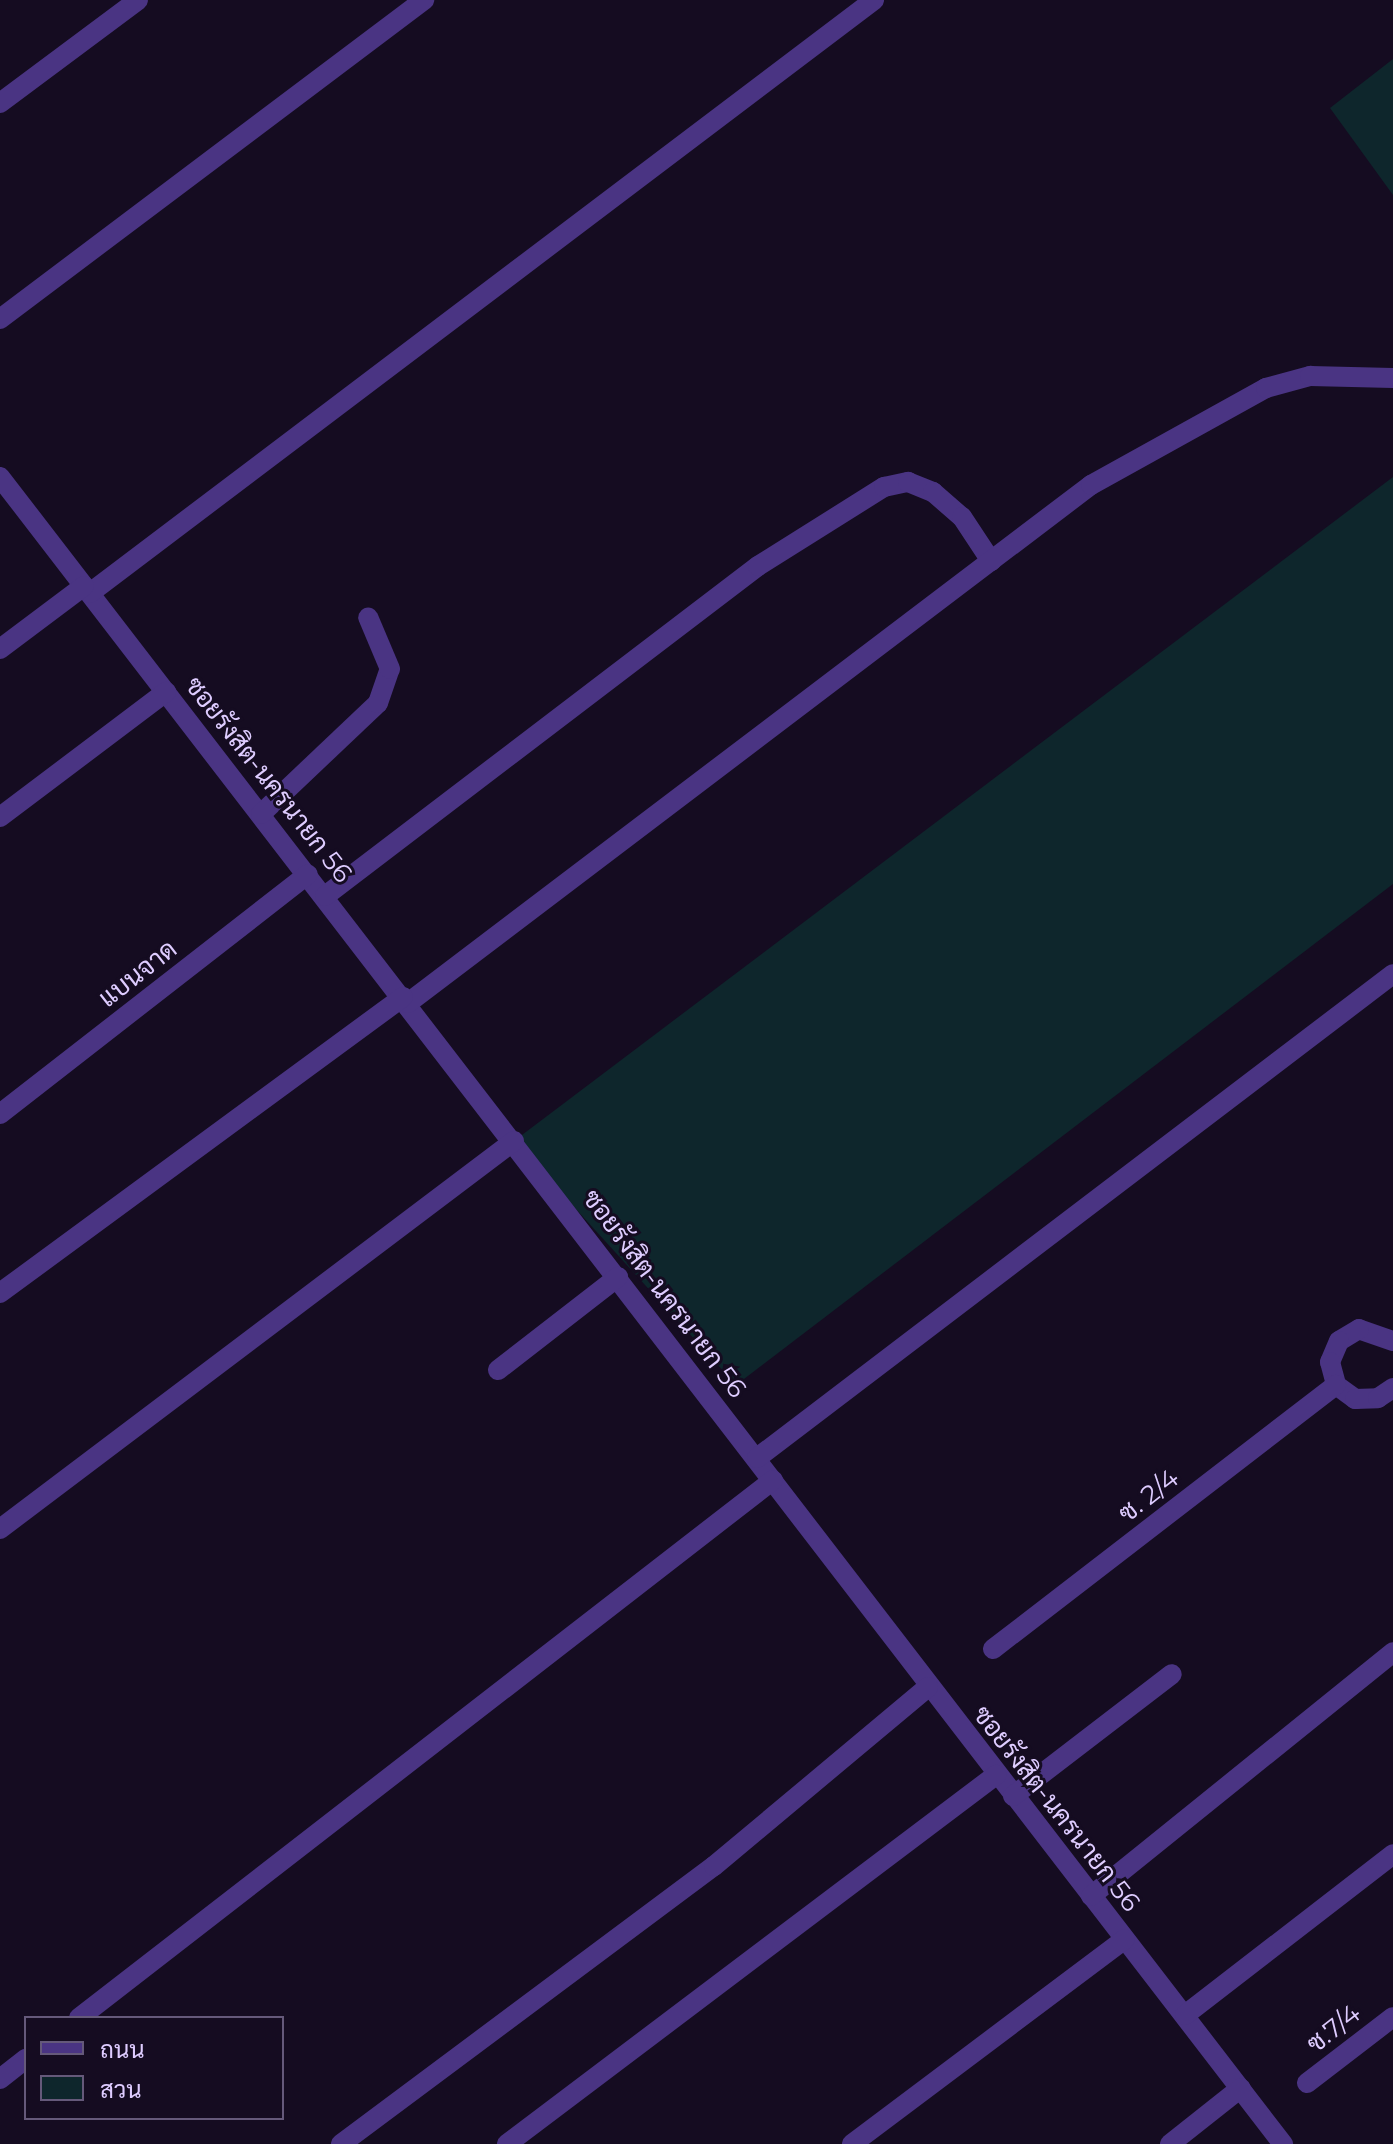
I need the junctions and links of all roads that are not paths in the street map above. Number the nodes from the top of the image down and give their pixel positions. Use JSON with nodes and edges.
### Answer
{"nodes":[{"id":1,"x":138,"y":0,"type":"edge"},
{"id":2,"x":424,"y":0,"type":"edge"},
{"id":3,"x":874,"y":0,"type":"edge"},
{"id":4,"x":0,"y":103,"type":"edge"},
{"id":5,"x":0,"y":319,"type":"edge"},
{"id":6,"x":1393,"y":378,"type":"edge"},
{"id":7,"x":0,"y":477,"type":"edge"},
{"id":8,"x":991,"y":561,"type":"junction"},
{"id":9,"x":87,"y":589,"type":"junction"},
{"id":10,"x":368,"y":617,"type":"dead end"},
{"id":11,"x":0,"y":649,"type":"edge"},
{"id":12,"x":166,"y":692,"type":"junction"},
{"id":13,"x":261,"y":814,"type":"junction"},
{"id":14,"x":0,"y":817,"type":"edge"},
{"id":15,"x":308,"y":874,"type":"junction"},
{"id":16,"x":325,"y":896,"type":"junction"},
{"id":17,"x":1393,"y":974,"type":"edge"},
{"id":18,"x":405,"y":1000,"type":"junction"},
{"id":19,"x":0,"y":1114,"type":"edge"},
{"id":20,"x":514,"y":1141,"type":"junction"},
{"id":21,"x":618,"y":1277,"type":"junction"},
{"id":22,"x":0,"y":1293,"type":"edge"},
{"id":23,"x":1392,"y":1339,"type":"edge"},
{"id":24,"x":498,"y":1370,"type":"dead end"},
{"id":25,"x":1336,"y":1385,"type":"junction"},
{"id":26,"x":1393,"y":1388,"type":"edge"},
{"id":27,"x":757,"y":1458,"type":"junction"},
{"id":28,"x":773,"y":1480,"type":"junction"},
{"id":29,"x":0,"y":1529,"type":"edge"},
{"id":30,"x":993,"y":1649,"type":"dead end"},
{"id":31,"x":1393,"y":1652,"type":"edge"},
{"id":32,"x":1172,"y":1674,"type":"dead end"},
{"id":33,"x":928,"y":1687,"type":"junction"},
{"id":34,"x":996,"y":1775,"type":"junction"},
{"id":35,"x":1013,"y":1796,"type":"junction"},
{"id":36,"x":1393,"y":1854,"type":"edge"},
{"id":37,"x":1091,"y":1896,"type":"junction"},
{"id":38,"x":1125,"y":1939,"type":"junction"},
{"id":39,"x":1185,"y":2015,"type":"junction"},
{"id":40,"x":82,"y":2016,"type":"edge"},
{"id":41,"x":1393,"y":2017,"type":"edge"},
{"id":42,"x":24,"y":2061,"type":"edge"},
{"id":43,"x":0,"y":2079,"type":"edge"},
{"id":44,"x":1307,"y":2083,"type":"dead end"},
{"id":45,"x":1241,"y":2088,"type":"junction"},
{"id":46,"x":341,"y":2144,"type":"edge"},
{"id":47,"x":507,"y":2144,"type":"edge"},
{"id":48,"x":852,"y":2144,"type":"edge"},
{"id":49,"x":1170,"y":2144,"type":"edge"},
{"id":50,"x":1283,"y":2144,"type":"edge"}],
"edges":[{"from":1,"to":4,"type":"street"},
{"from":2,"to":5,"type":"street"},
{"from":3,"to":9,"type":"street"},
{"from":6,"to":8,"type":"street"},
{"from":7,"to":9,"type":"street","name":"ซอยรังสิต-นครนายก 56"},
{"from":8,"to":16,"type":"street"},
{"from":8,"to":18,"type":"street"},
{"from":9,"to":11,"type":"street"},
{"from":9,"to":12,"type":"street","name":"ซอยรังสิต-นครนายก 56"},
{"from":10,"to":13,"type":"street"},
{"from":12,"to":13,"type":"street","name":"ซอยรังสิต-นครนายก 56"},
{"from":12,"to":14,"type":"street"},
{"from":13,"to":15,"type":"street","name":"ซอยรังสิต-นครนายก 56"},
{"from":15,"to":16,"type":"street","name":"ซอยรังสิต-นครนายก 56"},
{"from":15,"to":19,"type":"street","name":"แบนจาด"},
{"from":16,"to":18,"type":"street","name":"ซอยรังสิต-นครนายก 56"},
{"from":17,"to":27,"type":"street"},
{"from":18,"to":20,"type":"street","name":"ซอยรังสิต-นครนายก 56"},
{"from":18,"to":22,"type":"street"},
{"from":20,"to":21,"type":"street","name":"ซอยรังสิต-นครนายก 56"},
{"from":20,"to":29,"type":"street"},
{"from":21,"to":24,"type":"street"},
{"from":21,"to":27,"type":"street","name":"ซอยรังสิต-นครนายก 56"},
{"from":23,"to":25,"type":"street"},
{"from":25,"to":26,"type":"street"},
{"from":25,"to":30,"type":"street","name":"ซ. 2/4"},
{"from":27,"to":28,"type":"street","name":"ซอยรังสิต-นครนายก 56"},
{"from":28,"to":33,"type":"street","name":"ซอยรังสิต-นครนายก 56"},
{"from":28,"to":40,"type":"street"},
{"from":31,"to":37,"type":"street"},
{"from":32,"to":35,"type":"street"},
{"from":33,"to":34,"type":"street","name":"ซอยรังสิต-นครนายก 56"},
{"from":33,"to":46,"type":"street"},
{"from":34,"to":35,"type":"street","name":"ซอยรังสิต-นครนายก 56"},
{"from":34,"to":47,"type":"street"},
{"from":35,"to":37,"type":"street","name":"ซอยรังสิต-นครนายก 56"},
{"from":36,"to":39,"type":"street"},
{"from":37,"to":38,"type":"street","name":"ซอยรังสิต-นครนายก 56"},
{"from":38,"to":39,"type":"street","name":"ซอยรังสิต-นครนายก 56"},
{"from":38,"to":48,"type":"street"},
{"from":39,"to":45,"type":"street","name":"ซอยรังสิต-นครนายก 56"},
{"from":41,"to":44,"type":"street","name":"ซ.7/4"},
{"from":42,"to":43,"type":"street"},
{"from":45,"to":49,"type":"street"},
{"from":45,"to":50,"type":"street","name":"ซอยรังสิต-นครนายก 56"}]}
